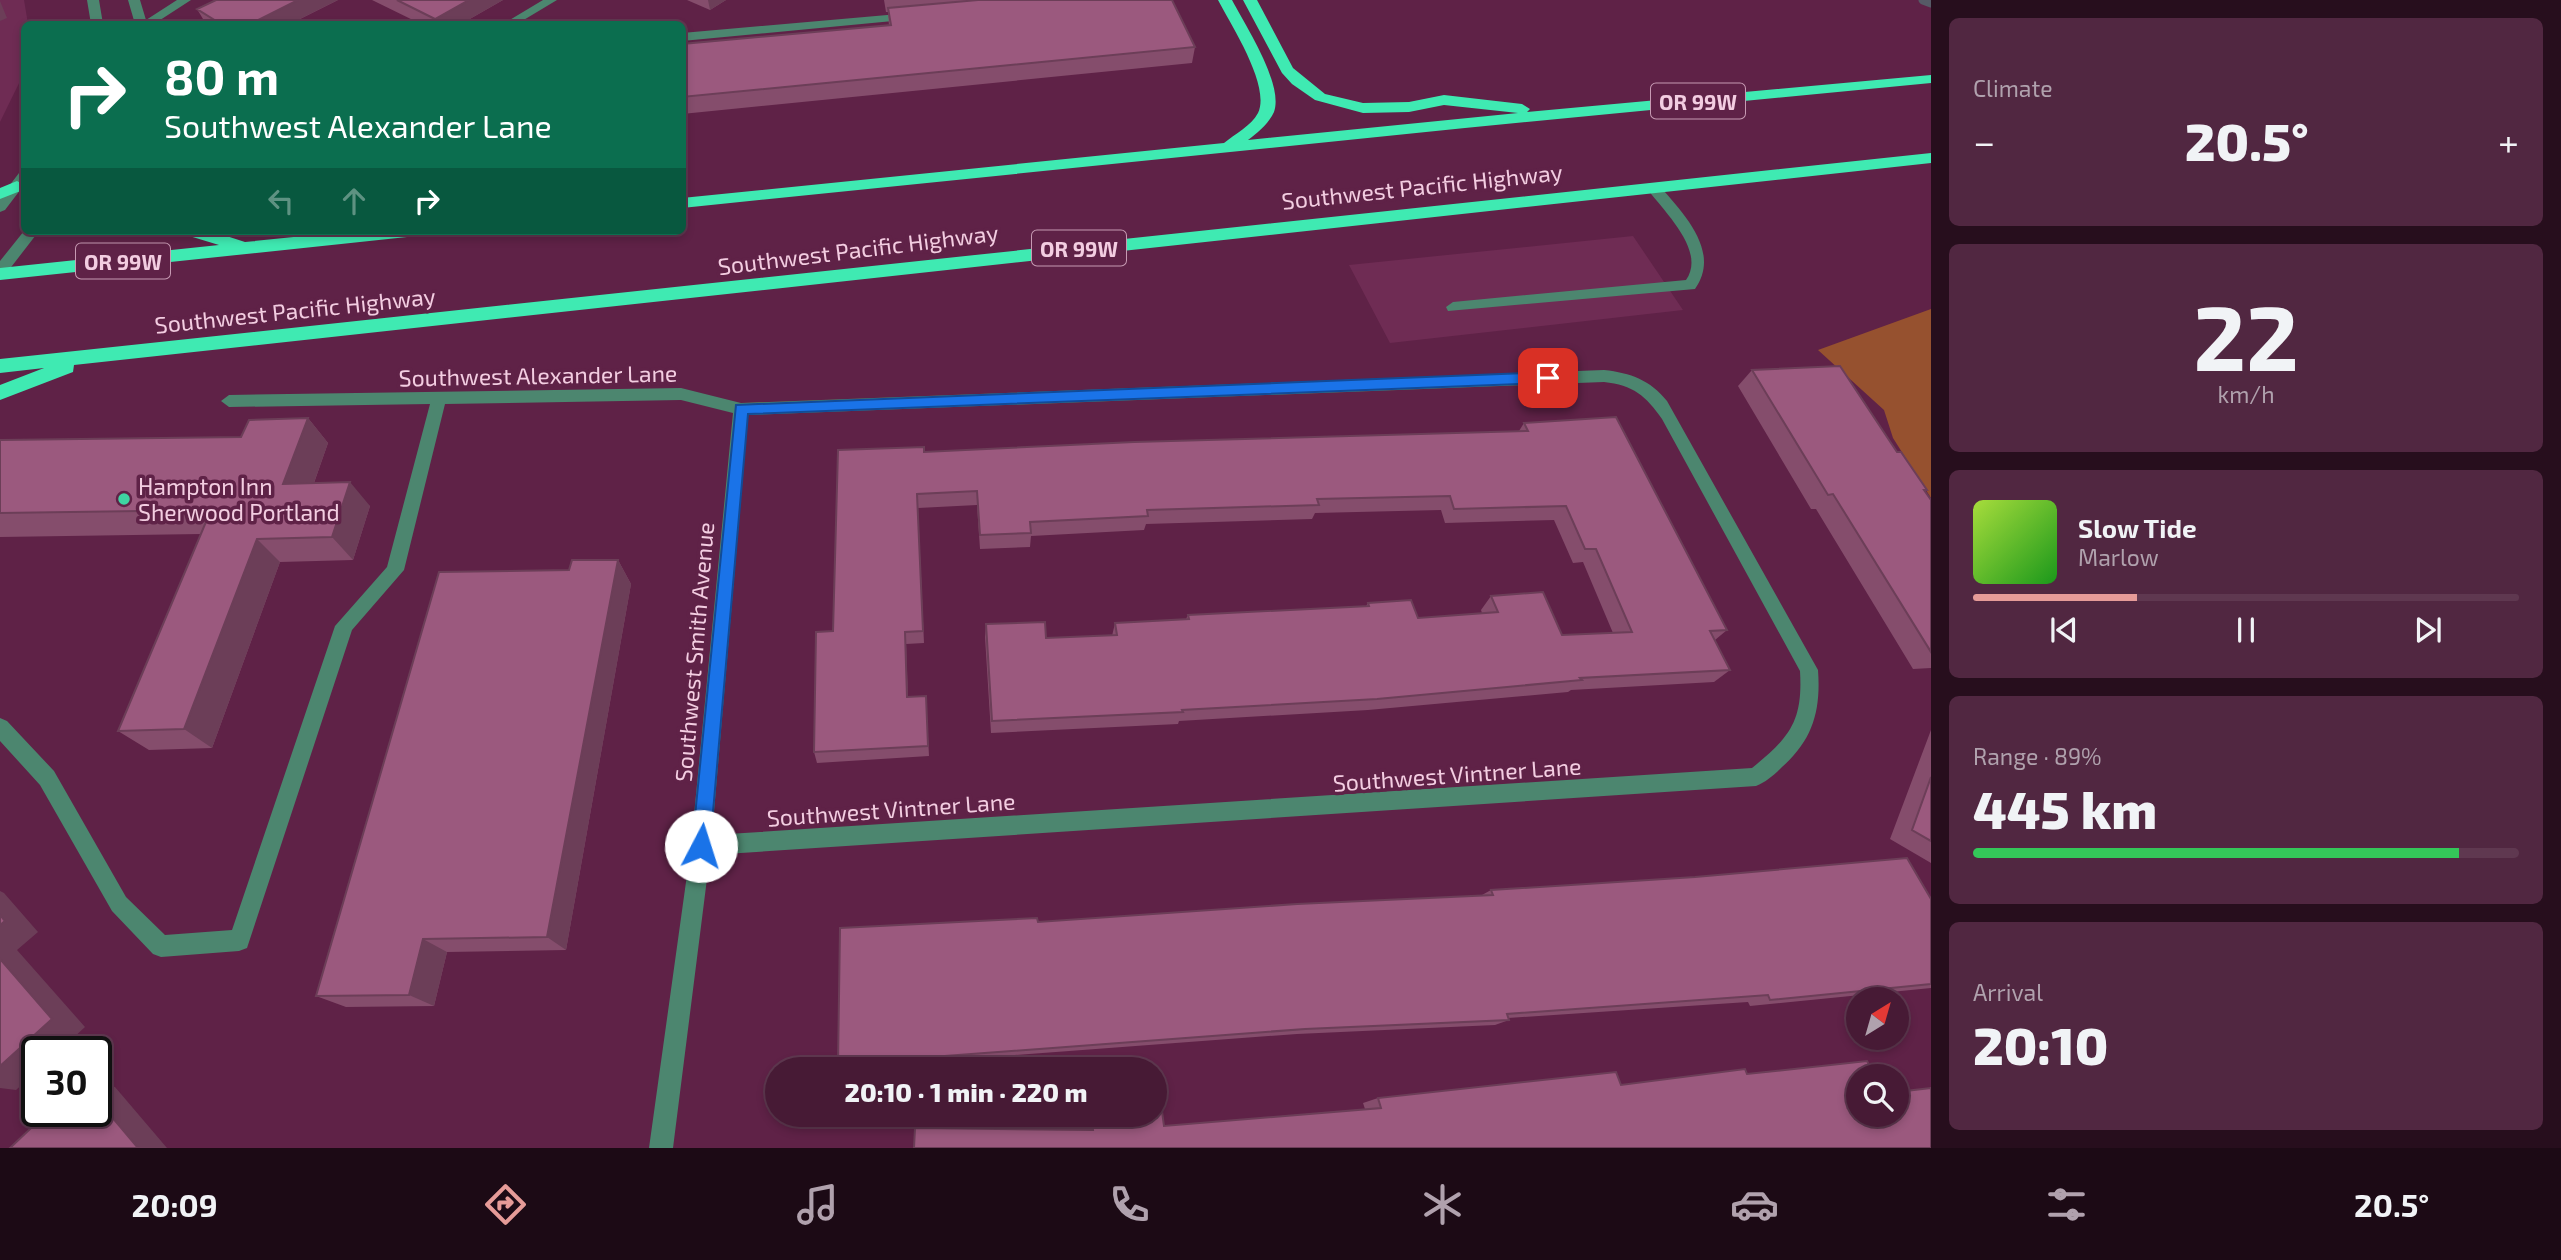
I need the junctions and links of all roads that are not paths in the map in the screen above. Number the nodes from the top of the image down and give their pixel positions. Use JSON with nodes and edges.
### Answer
{"nodes":[{"id":1,"x":93,"y":0,"type":"edge"},
{"id":2,"x":134,"y":0,"type":"edge"},
{"id":3,"x":185,"y":0,"type":"edge"},
{"id":4,"x":551,"y":0,"type":"edge"},
{"id":5,"x":1225,"y":0,"type":"edge"},
{"id":6,"x":1250,"y":0,"type":"edge"},
{"id":7,"x":929,"y":15,"type":"edge"},
{"id":8,"x":96,"y":21,"type":"edge"},
{"id":9,"x":140,"y":21,"type":"edge"},
{"id":10,"x":152,"y":21,"type":"edge"},
{"id":11,"x":514,"y":21,"type":"edge"},
{"id":12,"x":686,"y":37,"type":"edge"},
{"id":13,"x":1931,"y":79,"type":"edge"},
{"id":14,"x":1569,"y":114,"type":"junction"},
{"id":15,"x":1228,"y":147,"type":"junction"},
{"id":16,"x":1931,"y":158,"type":"edge"},
{"id":17,"x":21,"y":181,"type":"edge"},
{"id":18,"x":1653,"y":187,"type":"junction"},
{"id":19,"x":0,"y":194,"type":"edge"},
{"id":20,"x":686,"y":203,"type":"edge"},
{"id":21,"x":0,"y":207,"type":"edge"},
{"id":22,"x":29,"y":235,"type":"edge"},
{"id":23,"x":205,"y":235,"type":"edge"},
{"id":24,"x":369,"y":235,"type":"edge"},
{"id":25,"x":247,"y":248,"type":"junction"},
{"id":26,"x":0,"y":273,"type":"edge"},
{"id":27,"x":1453,"y":307,"type":"dead end"},
{"id":28,"x":98,"y":356,"type":"junction"},
{"id":29,"x":0,"y":366,"type":"edge"},
{"id":30,"x":1643,"y":384,"type":"joint"},
{"id":31,"x":0,"y":393,"type":"edge"},
{"id":32,"x":439,"y":398,"type":"junction"},
{"id":33,"x":229,"y":401,"type":"dead end"},
{"id":34,"x":741,"y":409,"type":"junction"},
{"id":35,"x":0,"y":727,"type":"edge"},
{"id":36,"x":701,"y":846,"type":"junction"},
{"id":37,"x":661,"y":1148,"type":"edge"}],
"edges":[{"from":1,"to":8,"type":"street"},
{"from":2,"to":9,"type":"street"},
{"from":3,"to":10,"type":"street"},
{"from":4,"to":11,"type":"street"},
{"from":5,"to":15,"type":"highway"},
{"from":6,"to":14,"type":"highway"},
{"from":7,"to":12,"type":"street"},
{"from":13,"to":14,"type":"highway","number":"OR 99W"},
{"from":14,"to":15,"type":"highway","number":"OR 99W"},
{"from":15,"to":20,"type":"highway","number":"OR 99W"},
{"from":16,"to":18,"type":"highway","name":"Southwest Pacific Highway","number":"OR 99W"},
{"from":17,"to":19,"type":"highway"},
{"from":17,"to":21,"type":"street"},
{"from":18,"to":27,"type":"street"},
{"from":18,"to":28,"type":"highway","name":"Southwest Pacific Highway","number":"OR 99W"},
{"from":22,"to":26,"type":"street"},
{"from":23,"to":25,"type":"highway"},
{"from":24,"to":25,"type":"highway","number":"OR 99W"},
{"from":25,"to":26,"type":"highway","number":"OR 99W"},
{"from":28,"to":29,"type":"highway","name":"Southwest Pacific Highway","number":"OR 99W"},
{"from":28,"to":31,"type":"highway"},
{"from":30,"to":34,"type":"street","name":"Southwest Alexander Lane"},
{"from":30,"to":36,"type":"street","name":"Southwest Vintner Lane"},
{"from":32,"to":33,"type":"street","name":"Southwest Alexander Lane"},
{"from":32,"to":34,"type":"street","name":"Southwest Alexander Lane"},
{"from":32,"to":35,"type":"street"},
{"from":34,"to":36,"type":"street","name":"Southwest Smith Avenue"},
{"from":36,"to":37,"type":"street","name":"Southwest Smith Avenue"}]}
